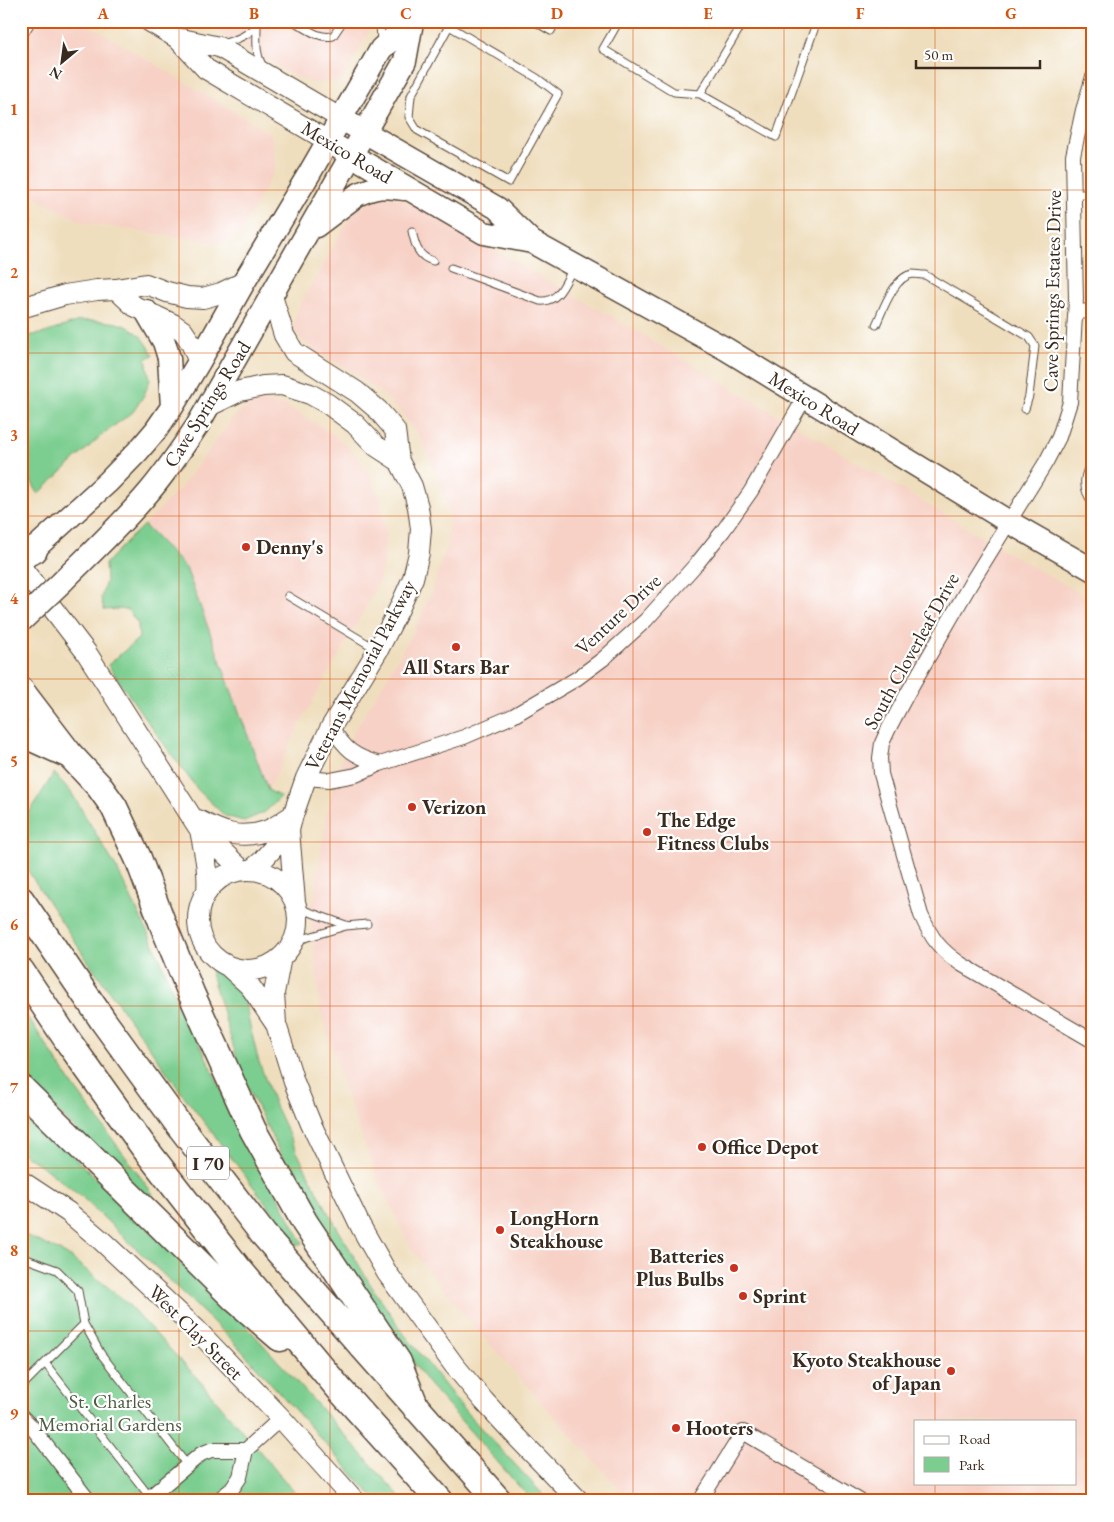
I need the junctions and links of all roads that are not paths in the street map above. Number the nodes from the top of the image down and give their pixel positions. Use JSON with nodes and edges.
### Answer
{"nodes":[{"id":1,"x":32,"y":21,"type":"edge"},
{"id":2,"x":149,"y":21,"type":"edge"},
{"id":3,"x":293,"y":21,"type":"edge"},
{"id":4,"x":343,"y":21,"type":"edge"},
{"id":5,"x":380,"y":21,"type":"edge"},
{"id":6,"x":439,"y":21,"type":"edge"},
{"id":7,"x":534,"y":21,"type":"edge"},
{"id":8,"x":556,"y":21,"type":"edge"},
{"id":9,"x":619,"y":21,"type":"edge"},
{"id":10,"x":744,"y":21,"type":"edge"},
{"id":11,"x":817,"y":21,"type":"edge"},
{"id":12,"x":412,"y":22,"type":"edge"},
{"id":13,"x":258,"y":24,"type":"edge"},
{"id":14,"x":449,"y":26,"type":"junction"},
{"id":15,"x":177,"y":38,"type":"junction"},
{"id":16,"x":21,"y":39,"type":"edge"},
{"id":17,"x":214,"y":45,"type":"junction"},
{"id":18,"x":382,"y":49,"type":"junction"},
{"id":19,"x":267,"y":75,"type":"junction"},
{"id":20,"x":1093,"y":77,"type":"edge"},
{"id":21,"x":700,"y":94,"type":"junction"},
{"id":22,"x":340,"y":118,"type":"junction"},
{"id":23,"x":365,"y":132,"type":"junction"},
{"id":24,"x":328,"y":141,"type":"junction"},
{"id":25,"x":352,"y":155,"type":"junction"},
{"id":26,"x":408,"y":189,"type":"junction"},
{"id":27,"x":1074,"y":194,"type":"junction"},
{"id":28,"x":1093,"y":194,"type":"edge"},
{"id":29,"x":21,"y":213,"type":"edge"},
{"id":30,"x":309,"y":231,"type":"junction"},
{"id":31,"x":412,"y":231,"type":"dead end"},
{"id":32,"x":532,"y":242,"type":"junction"},
{"id":33,"x":21,"y":246,"type":"edge"},
{"id":34,"x":433,"y":261,"type":"dead end"},
{"id":35,"x":575,"y":266,"type":"junction"},
{"id":36,"x":451,"y":268,"type":"dead end"},
{"id":37,"x":244,"y":282,"type":"junction"},
{"id":38,"x":107,"y":290,"type":"junction"},
{"id":39,"x":272,"y":296,"type":"junction"},
{"id":40,"x":21,"y":308,"type":"edge"},
{"id":41,"x":146,"y":311,"type":"junction"},
{"id":42,"x":1076,"y":311,"type":"junction"},
{"id":43,"x":1093,"y":312,"type":"edge"},
{"id":44,"x":876,"y":325,"type":"dead end"},
{"id":45,"x":199,"y":362,"type":"junction"},
{"id":46,"x":805,"y":397,"type":"junction"},
{"id":47,"x":172,"y":406,"type":"junction"},
{"id":48,"x":209,"y":406,"type":"junction"},
{"id":49,"x":1025,"y":409,"type":"dead end"},
{"id":50,"x":1093,"y":457,"type":"edge"},
{"id":51,"x":399,"y":461,"type":"junction"},
{"id":52,"x":1093,"y":503,"type":"edge"},
{"id":53,"x":1009,"y":522,"type":"junction"},
{"id":54,"x":25,"y":558,"type":"edge"},
{"id":55,"x":1093,"y":570,"type":"edge"},
{"id":56,"x":288,"y":596,"type":"dead end"},
{"id":57,"x":21,"y":621,"type":"edge"},
{"id":58,"x":378,"y":650,"type":"junction"},
{"id":59,"x":21,"y":691,"type":"edge"},
{"id":60,"x":331,"y":727,"type":"junction"},
{"id":61,"x":21,"y":733,"type":"edge"},
{"id":62,"x":70,"y":755,"type":"junction"},
{"id":63,"x":380,"y":764,"type":"junction"},
{"id":64,"x":306,"y":778,"type":"junction"},
{"id":65,"x":195,"y":823,"type":"junction"},
{"id":66,"x":291,"y":823,"type":"junction"},
{"id":67,"x":246,"y":870,"type":"junction"},
{"id":68,"x":206,"y":892,"type":"junction"},
{"id":69,"x":21,"y":900,"type":"edge"},
{"id":70,"x":295,"y":904,"type":"junction"},
{"id":71,"x":367,"y":924,"type":"dead end"},
{"id":72,"x":346,"y":926,"type":"junction"},
{"id":73,"x":287,"y":949,"type":"junction"},
{"id":74,"x":229,"y":967,"type":"junction"},
{"id":75,"x":21,"y":971,"type":"edge"},
{"id":76,"x":276,"y":1024,"type":"junction"},
{"id":77,"x":1093,"y":1041,"type":"edge"},
{"id":78,"x":21,"y":1088,"type":"edge"},
{"id":79,"x":21,"y":1181,"type":"edge"},
{"id":80,"x":21,"y":1257,"type":"edge"},
{"id":81,"x":84,"y":1324,"type":"junction"},
{"id":82,"x":45,"y":1363,"type":"junction"},
{"id":83,"x":21,"y":1387,"type":"edge"},
{"id":84,"x":341,"y":1391,"type":"junction"},
{"id":85,"x":416,"y":1408,"type":"junction"},
{"id":86,"x":21,"y":1416,"type":"edge"},
{"id":87,"x":281,"y":1418,"type":"junction"},
{"id":88,"x":246,"y":1450,"type":"junction"},
{"id":89,"x":187,"y":1465,"type":"junction"},
{"id":90,"x":148,"y":1499,"type":"edge"},
{"id":91,"x":89,"y":1501,"type":"edge"},
{"id":92,"x":217,"y":1501,"type":"edge"},
{"id":93,"x":355,"y":1501,"type":"edge"},
{"id":94,"x":440,"y":1501,"type":"edge"},
{"id":95,"x":499,"y":1501,"type":"edge"},
{"id":96,"x":579,"y":1501,"type":"edge"},
{"id":97,"x":700,"y":1501,"type":"edge"},
{"id":98,"x":860,"y":1501,"type":"edge"}],
"edges":[{"from":1,"to":16,"type":"lane"},
{"from":2,"to":15,"type":"main road","name":"Mexico Road"},
{"from":3,"to":4,"type":"lane"},
{"from":5,"to":18,"type":"lane"},
{"from":6,"to":14,"type":"lane"},
{"from":7,"to":8,"type":"lane"},
{"from":9,"to":21,"type":"lane"},
{"from":10,"to":21,"type":"lane"},
{"from":11,"to":21,"type":"lane"},
{"from":12,"to":18,"type":"main road","name":"Cave Springs Road"},
{"from":12,"to":23,"type":"main road","name":"Cave Springs Road"},
{"from":13,"to":17,"type":"lane"},
{"from":13,"to":19,"type":"lane"},
{"from":14,"to":14,"type":"lane"},
{"from":15,"to":17,"type":"main road","name":"Mexico Road"},
{"from":15,"to":24,"type":"main road","name":"Mexico Road"},
{"from":17,"to":19,"type":"main road","name":"Mexico Road"},
{"from":18,"to":22,"type":"main road","name":"Cave Springs Road"},
{"from":19,"to":22,"type":"main road","name":"Mexico Road"},
{"from":20,"to":27,"type":"street","name":"Cave Springs Estates Drive"},
{"from":22,"to":23,"type":"main road","name":"Mexico Road"},
{"from":22,"to":24,"type":"main road","name":"Cave Springs Road"},
{"from":23,"to":25,"type":"main road","name":"Cave Springs Road"},
{"from":23,"to":32,"type":"main road","name":"Mexico Road"},
{"from":24,"to":25,"type":"main road","name":"Mexico Road"},
{"from":24,"to":37,"type":"main road","name":"Cave Springs Road"},
{"from":25,"to":26,"type":"main road","name":"Mexico Road"},
{"from":25,"to":30,"type":"main road","name":"Cave Springs Road"},
{"from":26,"to":30,"type":"main road"},
{"from":26,"to":32,"type":"main road","name":"Mexico Road"},
{"from":27,"to":28,"type":"lane"},
{"from":27,"to":42,"type":"street","name":"Cave Springs Estates Drive"},
{"from":29,"to":33,"type":"lane"},
{"from":30,"to":39,"type":"main road","name":"Cave Springs Road"},
{"from":31,"to":34,"type":"lane"},
{"from":32,"to":35,"type":"main road","name":"Mexico Road"},
{"from":35,"to":36,"type":"lane"},
{"from":35,"to":46,"type":"main road","name":"Mexico Road"},
{"from":37,"to":38,"type":"main road"},
{"from":37,"to":45,"type":"main road","name":"Cave Springs Road"},
{"from":38,"to":40,"type":"main road"},
{"from":38,"to":41,"type":"main road"},
{"from":39,"to":48,"type":"main road","name":"Cave Springs Road"},
{"from":39,"to":51,"type":"main road","name":"Veterans Memorial Parkway"},
{"from":41,"to":45,"type":"main road"},
{"from":41,"to":47,"type":"main road"},
{"from":42,"to":43,"type":"street"},
{"from":42,"to":53,"type":"street","name":"Cave Springs Estates Drive"},
{"from":44,"to":49,"type":"lane"},
{"from":45,"to":47,"type":"main road","name":"Cave Springs Road"},
{"from":46,"to":53,"type":"main road","name":"Mexico Road"},
{"from":46,"to":63,"type":"street","name":"Venture Drive"},
{"from":47,"to":54,"type":"main road","name":"Cave Springs Road"},
{"from":48,"to":51,"type":"main road","name":"Veterans Memorial Parkway"},
{"from":48,"to":57,"type":"main road","name":"Cave Springs Road","bridge":true},
{"from":50,"to":52,"type":"lane"},
{"from":51,"to":58,"type":"main road","name":"Veterans Memorial Parkway"},
{"from":53,"to":55,"type":"main road","name":"Mexico Road"},
{"from":53,"to":77,"type":"street","name":"South Cloverleaf Drive"},
{"from":54,"to":65,"type":"main road"},
{"from":56,"to":58,"type":"lane"},
{"from":58,"to":60,"type":"main road","name":"Veterans Memorial Parkway"},
{"from":59,"to":62,"type":"highway"},
{"from":60,"to":63,"type":"street"},
{"from":60,"to":64,"type":"main road","name":"Veterans Memorial Parkway"},
{"from":61,"to":62,"type":"highway"},
{"from":62,"to":85,"type":"highway"},
{"from":63,"to":64,"type":"street","name":"Venture Drive"},
{"from":64,"to":66,"type":"main road","name":"Veterans Memorial Parkway"},
{"from":65,"to":66,"type":"main road"},
{"from":65,"to":67,"type":"main road"},
{"from":65,"to":68,"type":"main road"},
{"from":66,"to":67,"type":"main road","name":"Veterans Memorial Parkway"},
{"from":66,"to":70,"type":"main road","name":"Veterans Memorial Parkway"},
{"from":67,"to":68,"type":"main road"},
{"from":67,"to":70,"type":"main road"},
{"from":68,"to":74,"type":"main road"},
{"from":69,"to":85,"type":"highway","number":"I 70"},
{"from":70,"to":72,"type":"lane"},
{"from":70,"to":73,"type":"main road"},
{"from":71,"to":72,"type":"lane"},
{"from":72,"to":73,"type":"lane"},
{"from":73,"to":74,"type":"main road"},
{"from":73,"to":76,"type":"main road"},
{"from":74,"to":76,"type":"main road"},
{"from":75,"to":84,"type":"highway","number":"I 70"},
{"from":76,"to":96,"type":"main road"},
{"from":78,"to":84,"type":"highway"},
{"from":79,"to":87,"type":"main road","name":"West Clay Street"},
{"from":80,"to":81,"type":"lane"},
{"from":81,"to":82,"type":"lane"},
{"from":81,"to":89,"type":"lane"},
{"from":82,"to":83,"type":"lane"},
{"from":82,"to":90,"type":"lane"},
{"from":84,"to":94,"type":"highway","number":"I 70"},
{"from":85,"to":95,"type":"highway","number":"I 70"},
{"from":86,"to":91,"type":"street"},
{"from":87,"to":88,"type":"street"},
{"from":87,"to":93,"type":"main road","name":"West Clay Street"},
{"from":88,"to":89,"type":"street"},
{"from":88,"to":92,"type":"street"},
{"from":89,"to":90,"type":"street"},
{"from":97,"to":98,"type":"street"}]}
